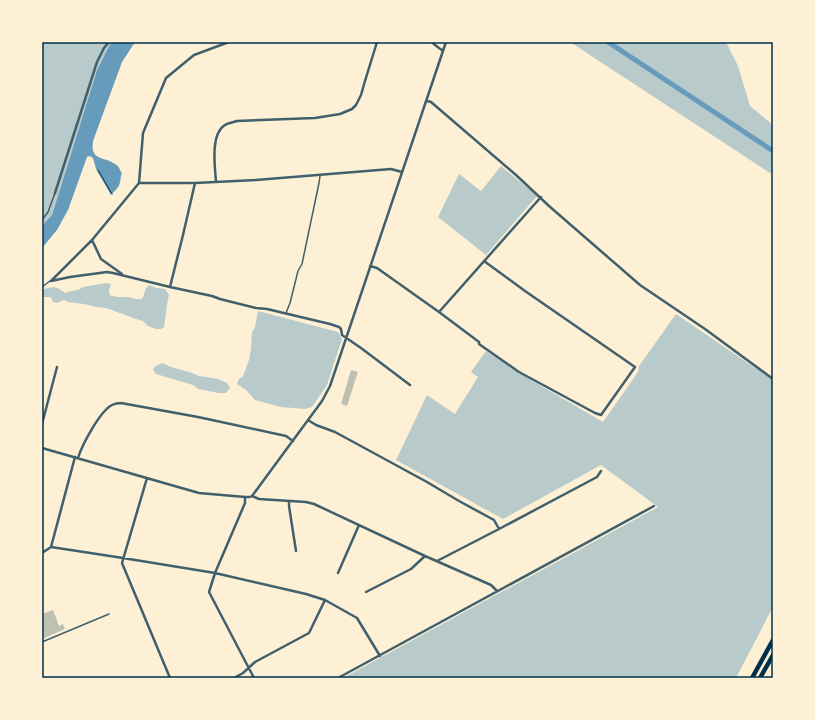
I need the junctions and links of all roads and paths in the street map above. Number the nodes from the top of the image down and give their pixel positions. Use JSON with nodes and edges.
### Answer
{"nodes":[{"id":1,"x":109,"y":42,"type":"edge"},
{"id":2,"x":228,"y":42,"type":"edge"},
{"id":3,"x":377,"y":42,"type":"edge"},
{"id":4,"x":432,"y":42,"type":"edge"},
{"id":5,"x":446,"y":42,"type":"edge"},
{"id":6,"x":443,"y":51,"type":"junction"},
{"id":7,"x":427,"y":101,"type":"junction"},
{"id":8,"x":98,"y":170,"type":"dead end"},
{"id":9,"x":402,"y":172,"type":"junction"},
{"id":10,"x":320,"y":175,"type":"junction"},
{"id":11,"x":216,"y":182,"type":"junction"},
{"id":12,"x":139,"y":183,"type":"junction"},
{"id":13,"x":195,"y":183,"type":"junction"},
{"id":14,"x":55,"y":194,"type":"joint"},
{"id":15,"x":112,"y":194,"type":"dead end"},
{"id":16,"x":541,"y":198,"type":"junction"},
{"id":17,"x":42,"y":220,"type":"edge"},
{"id":18,"x":92,"y":240,"type":"junction"},
{"id":19,"x":484,"y":261,"type":"junction"},
{"id":20,"x":370,"y":266,"type":"junction"},
{"id":21,"x":124,"y":276,"type":"junction"},
{"id":22,"x":51,"y":281,"type":"junction"},
{"id":23,"x":42,"y":287,"type":"edge"},
{"id":24,"x":170,"y":287,"type":"junction"},
{"id":25,"x":439,"y":312,"type":"junction"},
{"id":26,"x":286,"y":313,"type":"junction"},
{"id":27,"x":346,"y":338,"type":"junction"},
{"id":28,"x":57,"y":367,"type":"dead end"},
{"id":29,"x":773,"y":379,"type":"edge"},
{"id":30,"x":410,"y":385,"type":"dead end"},
{"id":31,"x":308,"y":420,"type":"junction"},
{"id":32,"x":42,"y":424,"type":"edge"},
{"id":33,"x":293,"y":440,"type":"junction"},
{"id":34,"x":42,"y":448,"type":"edge"},
{"id":35,"x":77,"y":457,"type":"junction"},
{"id":36,"x":601,"y":471,"type":"dead end"},
{"id":37,"x":147,"y":478,"type":"junction"},
{"id":38,"x":252,"y":496,"type":"junction"},
{"id":39,"x":245,"y":498,"type":"junction"},
{"id":40,"x":289,"y":501,"type":"junction"},
{"id":41,"x":654,"y":506,"type":"dead end"},
{"id":42,"x":359,"y":525,"type":"junction"},
{"id":43,"x":499,"y":529,"type":"junction"},
{"id":44,"x":51,"y":547,"type":"junction"},
{"id":45,"x":296,"y":551,"type":"dead end"},
{"id":46,"x":42,"y":553,"type":"edge"},
{"id":47,"x":425,"y":556,"type":"junction"},
{"id":48,"x":123,"y":558,"type":"junction"},
{"id":49,"x":436,"y":561,"type":"junction"},
{"id":50,"x":215,"y":573,"type":"junction"},
{"id":51,"x":338,"y":573,"type":"dead end"},
{"id":52,"x":497,"y":591,"type":"junction"},
{"id":53,"x":366,"y":592,"type":"dead end"},
{"id":54,"x":325,"y":600,"type":"junction"},
{"id":55,"x":109,"y":614,"type":"dead end"},
{"id":56,"x":773,"y":640,"type":"edge"},
{"id":57,"x":42,"y":642,"type":"edge"},
{"id":58,"x":773,"y":655,"type":"edge"},
{"id":59,"x":380,"y":656,"type":"junction"},
{"id":60,"x":249,"y":667,"type":"junction"},
{"id":61,"x":170,"y":678,"type":"edge"},
{"id":62,"x":234,"y":678,"type":"edge"},
{"id":63,"x":254,"y":678,"type":"edge"},
{"id":64,"x":338,"y":678,"type":"edge"},
{"id":65,"x":752,"y":678,"type":"edge"},
{"id":66,"x":760,"y":678,"type":"edge"}],
"edges":[{"from":1,"to":14,"type":"street"},
{"from":2,"to":12,"type":"street"},
{"from":3,"to":11,"type":"street"},
{"from":4,"to":6,"type":"street"},
{"from":5,"to":6,"type":"street"},
{"from":6,"to":7,"type":"street"},
{"from":7,"to":9,"type":"street"},
{"from":7,"to":16,"type":"street"},
{"from":8,"to":15,"type":"path"},
{"from":9,"to":10,"type":"street"},
{"from":9,"to":20,"type":"street"},
{"from":10,"to":11,"type":"street"},
{"from":10,"to":26,"type":"lane"},
{"from":11,"to":13,"type":"street"},
{"from":12,"to":13,"type":"street"},
{"from":12,"to":18,"type":"street"},
{"from":13,"to":24,"type":"street"},
{"from":14,"to":17,"type":"lane"},
{"from":16,"to":19,"type":"street"},
{"from":16,"to":29,"type":"street"},
{"from":18,"to":21,"type":"street"},
{"from":18,"to":22,"type":"street"},
{"from":19,"to":25,"type":"street"},
{"from":19,"to":25,"type":"street"},
{"from":20,"to":25,"type":"street"},
{"from":20,"to":27,"type":"street"},
{"from":21,"to":22,"type":"street"},
{"from":21,"to":24,"type":"street"},
{"from":22,"to":23,"type":"lane"},
{"from":24,"to":26,"type":"street"},
{"from":26,"to":27,"type":"street"},
{"from":27,"to":30,"type":"street"},
{"from":27,"to":31,"type":"street"},
{"from":28,"to":32,"type":"street"},
{"from":31,"to":33,"type":"street"},
{"from":31,"to":43,"type":"street"},
{"from":33,"to":35,"type":"street"},
{"from":33,"to":38,"type":"street"},
{"from":34,"to":35,"type":"street"},
{"from":35,"to":37,"type":"street"},
{"from":35,"to":44,"type":"street"},
{"from":36,"to":43,"type":"street"},
{"from":37,"to":39,"type":"street"},
{"from":37,"to":48,"type":"street"},
{"from":38,"to":39,"type":"street"},
{"from":38,"to":40,"type":"street"},
{"from":39,"to":50,"type":"street"},
{"from":40,"to":42,"type":"street"},
{"from":40,"to":45,"type":"street"},
{"from":41,"to":52,"type":"street"},
{"from":42,"to":47,"type":"street"},
{"from":42,"to":51,"type":"street"},
{"from":43,"to":49,"type":"street"},
{"from":44,"to":46,"type":"street"},
{"from":44,"to":48,"type":"street"},
{"from":47,"to":49,"type":"street"},
{"from":47,"to":53,"type":"street"},
{"from":48,"to":50,"type":"street"},
{"from":48,"to":61,"type":"street"},
{"from":49,"to":52,"type":"street"},
{"from":50,"to":54,"type":"street"},
{"from":50,"to":60,"type":"street"},
{"from":52,"to":59,"type":"street"},
{"from":54,"to":59,"type":"street"},
{"from":54,"to":60,"type":"street"},
{"from":55,"to":57,"type":"lane"},
{"from":56,"to":65,"type":"highway"},
{"from":58,"to":66,"type":"highway"},
{"from":59,"to":64,"type":"street"},
{"from":60,"to":62,"type":"street"},
{"from":60,"to":63,"type":"street"}]}
